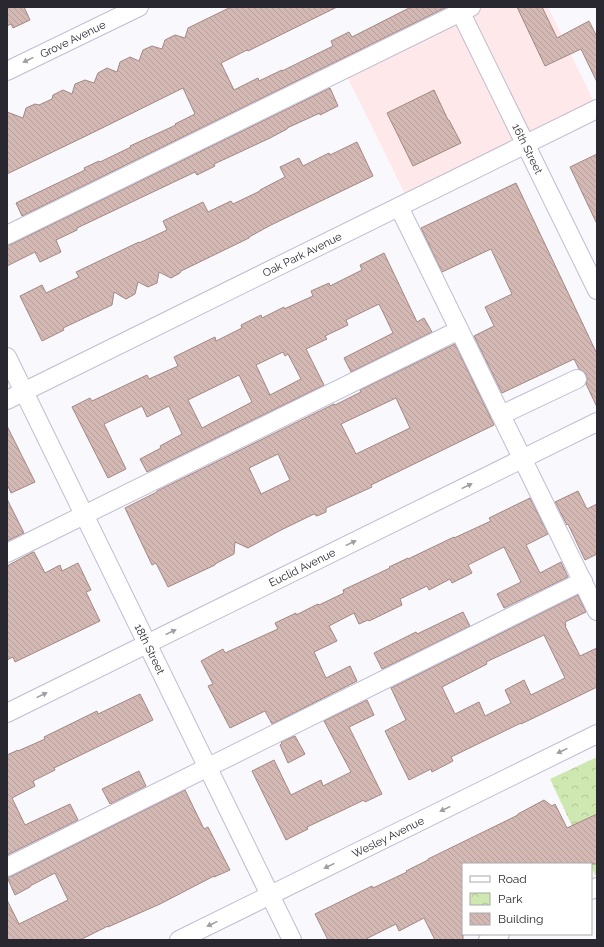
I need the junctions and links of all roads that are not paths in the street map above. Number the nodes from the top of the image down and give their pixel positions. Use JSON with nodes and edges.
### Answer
{"nodes":[{"id":1,"x":139,"y":7,"type":"edge"},
{"id":2,"x":463,"y":9,"type":"edge"},
{"id":3,"x":7,"y":71,"type":"edge"},
{"id":4,"x":597,"y":109,"type":"edge"},
{"id":5,"x":526,"y":144,"type":"junction"},
{"id":6,"x":399,"y":207,"type":"junction"},
{"id":7,"x":7,"y":235,"type":"edge"},
{"id":8,"x":592,"y":267,"type":"edge"},
{"id":9,"x":597,"y":290,"type":"edge"},
{"id":10,"x":459,"y":330,"type":"junction"},
{"id":11,"x":7,"y":357,"type":"edge"},
{"id":12,"x":577,"y":379,"type":"dead end"},
{"id":13,"x":24,"y":392,"type":"junction"},
{"id":14,"x":7,"y":400,"type":"edge"},
{"id":15,"x":501,"y":415,"type":"junction"},
{"id":16,"x":597,"y":422,"type":"edge"},
{"id":17,"x":522,"y":459,"type":"junction"},
{"id":18,"x":84,"y":515,"type":"junction"},
{"id":19,"x":7,"y":553,"type":"edge"},
{"id":20,"x":583,"y":581,"type":"junction"},
{"id":21,"x":597,"y":611,"type":"edge"},
{"id":22,"x":147,"y":644,"type":"junction"},
{"id":23,"x":7,"y":712,"type":"edge"},
{"id":24,"x":597,"y":734,"type":"edge"},
{"id":25,"x":208,"y":767,"type":"junction"},
{"id":26,"x":7,"y":866,"type":"edge"},
{"id":27,"x":270,"y":895,"type":"junction"},
{"id":28,"x":498,"y":935,"type":"edge"},
{"id":29,"x":178,"y":940,"type":"edge"},
{"id":30,"x":292,"y":940,"type":"edge"},
{"id":31,"x":488,"y":940,"type":"edge"}],
"edges":[{"from":1,"to":3,"type":"street","name":"Grove Avenue","one_way":true},
{"from":2,"to":5,"type":"street","name":"16th Street"},
{"from":2,"to":7,"type":"street"},
{"from":4,"to":5,"type":"street","name":"Oak Park Avenue"},
{"from":5,"to":6,"type":"street","name":"Oak Park Avenue"},
{"from":5,"to":8,"type":"street","name":"16th Street"},
{"from":6,"to":10,"type":"street"},
{"from":6,"to":13,"type":"street","name":"Oak Park Avenue"},
{"from":8,"to":9,"type":"street","name":"16th Street"},
{"from":10,"to":15,"type":"street"},
{"from":10,"to":18,"type":"street"},
{"from":11,"to":13,"type":"street","name":"18th Street"},
{"from":12,"to":15,"type":"street"},
{"from":13,"to":14,"type":"street","name":"Oak Park Avenue"},
{"from":13,"to":18,"type":"street","name":"18th Street"},
{"from":15,"to":17,"type":"street"},
{"from":16,"to":17,"type":"street","name":"Euclid Avenue"},
{"from":17,"to":20,"type":"street"},
{"from":22,"to":17,"type":"street","name":"Euclid Avenue","one_way":true},
{"from":18,"to":19,"type":"street"},
{"from":18,"to":22,"type":"street","name":"18th Street"},
{"from":20,"to":21,"type":"street"},
{"from":20,"to":25,"type":"street"},
{"from":23,"to":22,"type":"street","name":"Euclid Avenue","one_way":true},
{"from":22,"to":25,"type":"street","name":"18th Street"},
{"from":24,"to":27,"type":"street","name":"Wesley Avenue","one_way":true},
{"from":25,"to":26,"type":"street"},
{"from":25,"to":27,"type":"street","name":"18th Street"},
{"from":27,"to":29,"type":"street","name":"Wesley Avenue","one_way":true},
{"from":27,"to":30,"type":"street","name":"18th Street"},
{"from":28,"to":31,"type":"street"}]}
